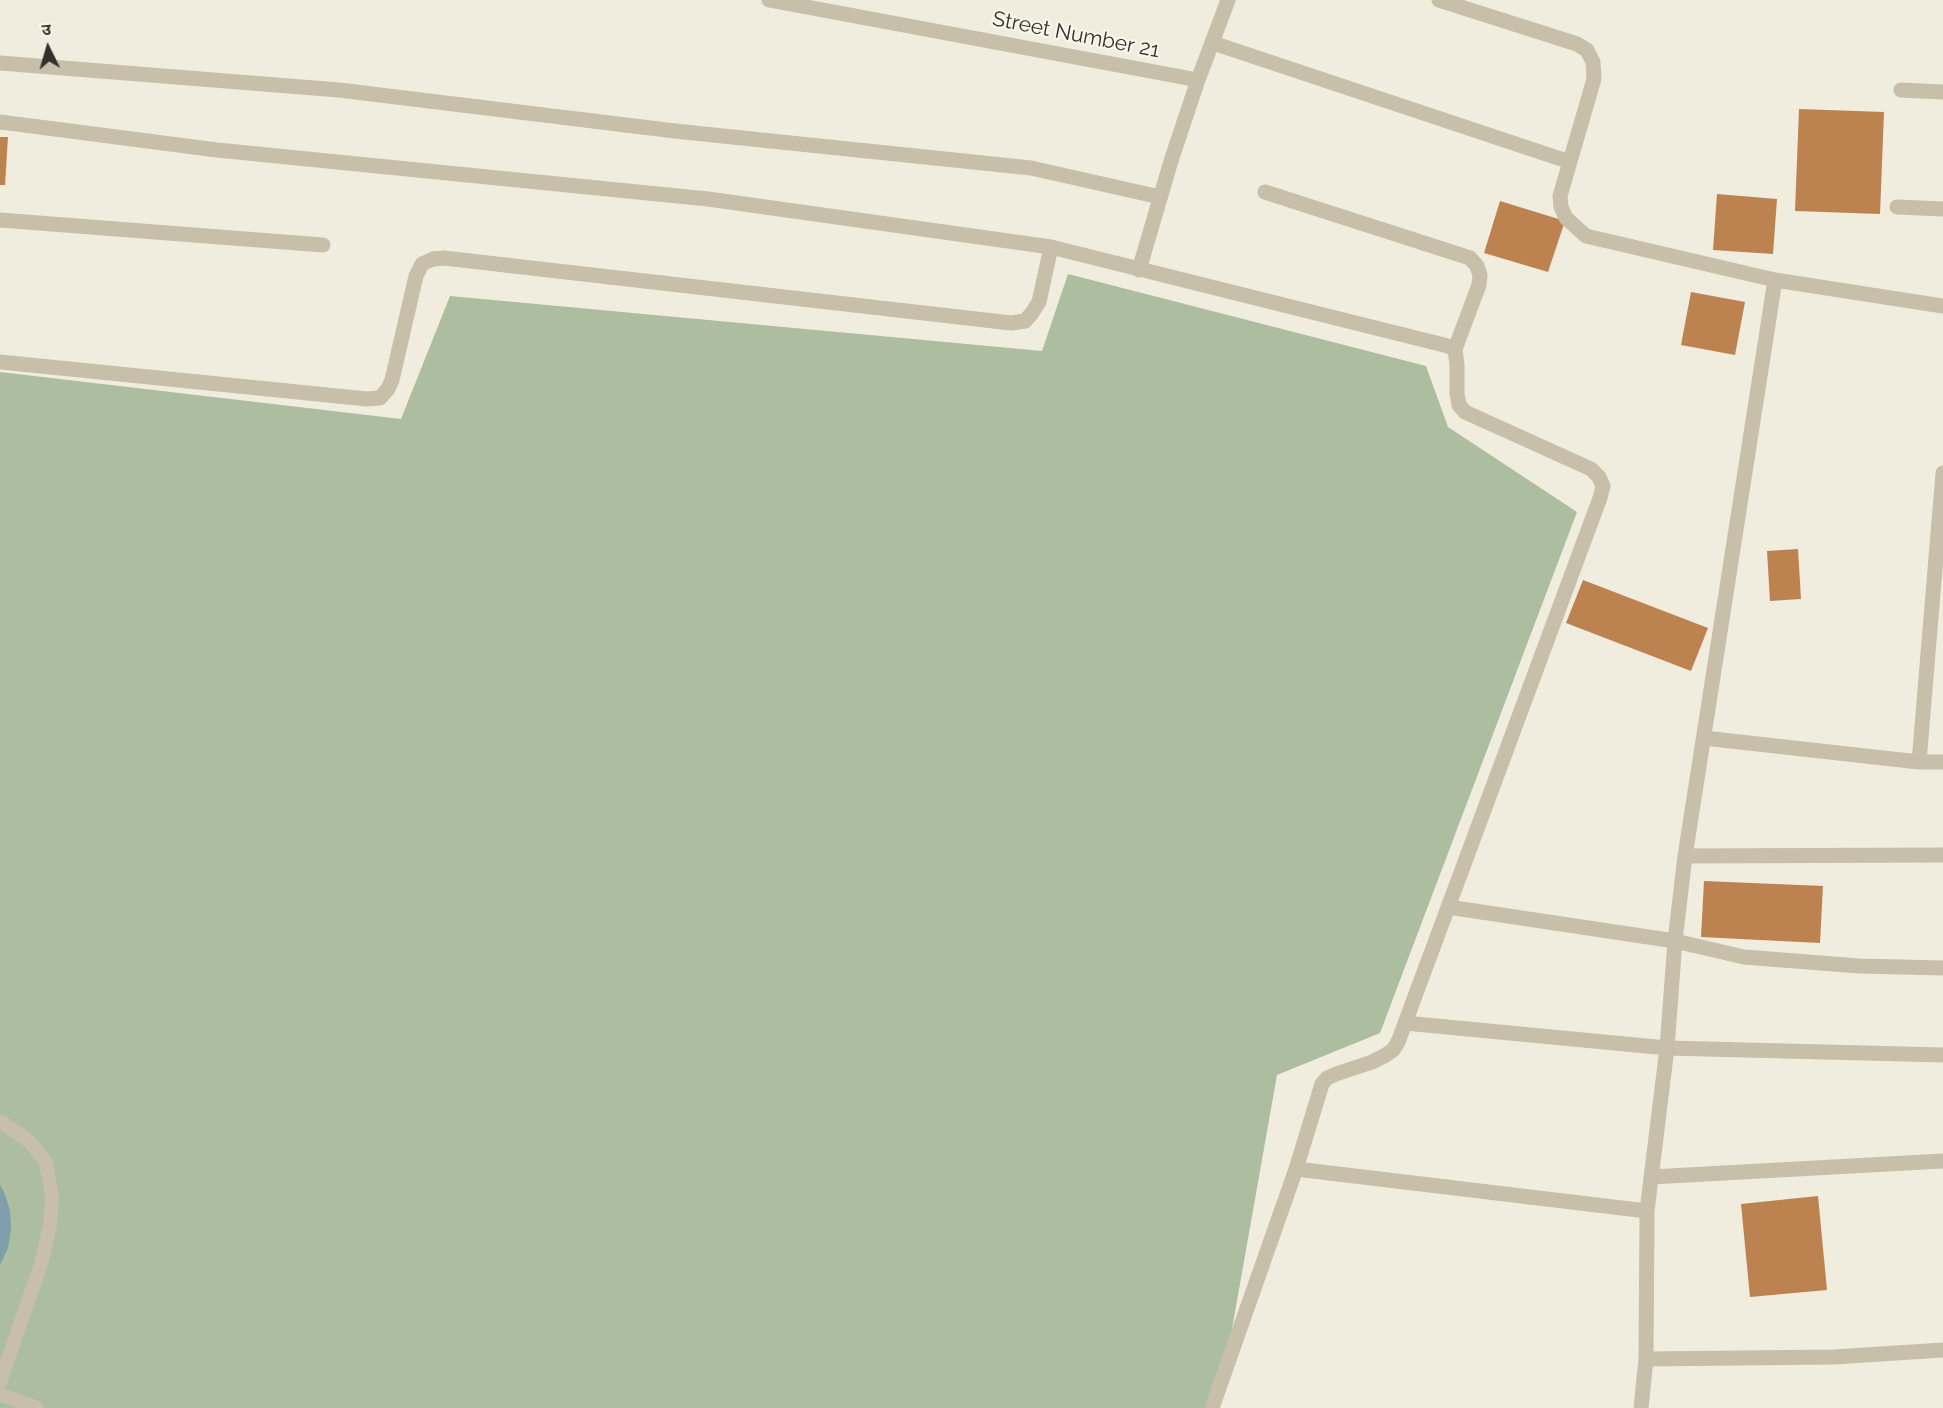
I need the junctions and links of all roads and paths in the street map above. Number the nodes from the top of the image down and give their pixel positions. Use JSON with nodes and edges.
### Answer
{"nodes":[{"id":1,"x":769,"y":0,"type":"edge"},
{"id":2,"x":1228,"y":0,"type":"edge"},
{"id":3,"x":1439,"y":0,"type":"edge"},
{"id":4,"x":1213,"y":43,"type":"junction"},
{"id":5,"x":0,"y":63,"type":"edge"},
{"id":6,"x":1198,"y":80,"type":"junction"},
{"id":7,"x":1901,"y":90,"type":"dead end"},
{"id":8,"x":1943,"y":92,"type":"edge"},
{"id":9,"x":0,"y":122,"type":"edge"},
{"id":10,"x":1570,"y":162,"type":"junction"},
{"id":11,"x":1265,"y":192,"type":"dead end"},
{"id":12,"x":1160,"y":197,"type":"junction"},
{"id":13,"x":1897,"y":207,"type":"dead end"},
{"id":14,"x":1943,"y":209,"type":"edge"},
{"id":15,"x":0,"y":220,"type":"edge"},
{"id":16,"x":323,"y":245,"type":"dead end"},
{"id":17,"x":1051,"y":247,"type":"junction"},
{"id":18,"x":1139,"y":270,"type":"junction"},
{"id":19,"x":1775,"y":280,"type":"junction"},
{"id":20,"x":1943,"y":306,"type":"edge"},
{"id":21,"x":1455,"y":350,"type":"junction"},
{"id":22,"x":0,"y":362,"type":"edge"},
{"id":23,"x":1943,"y":473,"type":"edge"},
{"id":24,"x":1704,"y":738,"type":"junction"},
{"id":25,"x":1919,"y":762,"type":"junction"},
{"id":26,"x":1943,"y":762,"type":"edge"},
{"id":27,"x":1943,"y":855,"type":"edge"},
{"id":28,"x":1685,"y":856,"type":"junction"},
{"id":29,"x":1448,"y":907,"type":"junction"},
{"id":30,"x":1675,"y":942,"type":"junction"},
{"id":31,"x":1943,"y":968,"type":"edge"},
{"id":32,"x":1405,"y":1023,"type":"junction"},
{"id":33,"x":1667,"y":1048,"type":"junction"},
{"id":34,"x":1943,"y":1055,"type":"edge"},
{"id":35,"x":0,"y":1121,"type":"edge"},
{"id":36,"x":1943,"y":1161,"type":"edge"},
{"id":37,"x":1296,"y":1169,"type":"junction"},
{"id":38,"x":1651,"y":1177,"type":"junction"},
{"id":39,"x":1647,"y":1211,"type":"junction"},
{"id":40,"x":1943,"y":1350,"type":"edge"},
{"id":41,"x":1646,"y":1359,"type":"junction"},
{"id":42,"x":0,"y":1382,"type":"edge"},
{"id":43,"x":0,"y":1394,"type":"edge"},
{"id":44,"x":37,"y":1408,"type":"edge"},
{"id":45,"x":1212,"y":1408,"type":"edge"},
{"id":46,"x":1641,"y":1408,"type":"edge"}],
"edges":[{"from":1,"to":6,"type":"street","name":"Street Number 21"},
{"from":2,"to":4,"type":"street"},
{"from":3,"to":10,"type":"street"},
{"from":4,"to":6,"type":"street"},
{"from":4,"to":10,"type":"street"},
{"from":5,"to":12,"type":"street"},
{"from":6,"to":12,"type":"street"},
{"from":7,"to":8,"type":"street"},
{"from":9,"to":17,"type":"street"},
{"from":10,"to":19,"type":"street"},
{"from":11,"to":21,"type":"street"},
{"from":12,"to":18,"type":"street"},
{"from":13,"to":14,"type":"street"},
{"from":15,"to":16,"type":"street"},
{"from":17,"to":18,"type":"street"},
{"from":17,"to":22,"type":"street"},
{"from":18,"to":21,"type":"street"},
{"from":19,"to":20,"type":"street"},
{"from":19,"to":24,"type":"street"},
{"from":21,"to":29,"type":"street"},
{"from":23,"to":25,"type":"street"},
{"from":24,"to":25,"type":"street"},
{"from":24,"to":28,"type":"street"},
{"from":25,"to":26,"type":"street"},
{"from":27,"to":28,"type":"street"},
{"from":28,"to":30,"type":"street"},
{"from":29,"to":30,"type":"street"},
{"from":29,"to":32,"type":"street"},
{"from":30,"to":31,"type":"street"},
{"from":30,"to":33,"type":"street"},
{"from":32,"to":33,"type":"street"},
{"from":32,"to":37,"type":"street"},
{"from":33,"to":34,"type":"street"},
{"from":33,"to":38,"type":"street"},
{"from":35,"to":42,"type":"lane"},
{"from":36,"to":38,"type":"street"},
{"from":37,"to":39,"type":"street"},
{"from":37,"to":45,"type":"street"},
{"from":38,"to":39,"type":"street"},
{"from":39,"to":41,"type":"street"},
{"from":40,"to":41,"type":"street"},
{"from":41,"to":46,"type":"street"},
{"from":43,"to":44,"type":"lane"}]}
